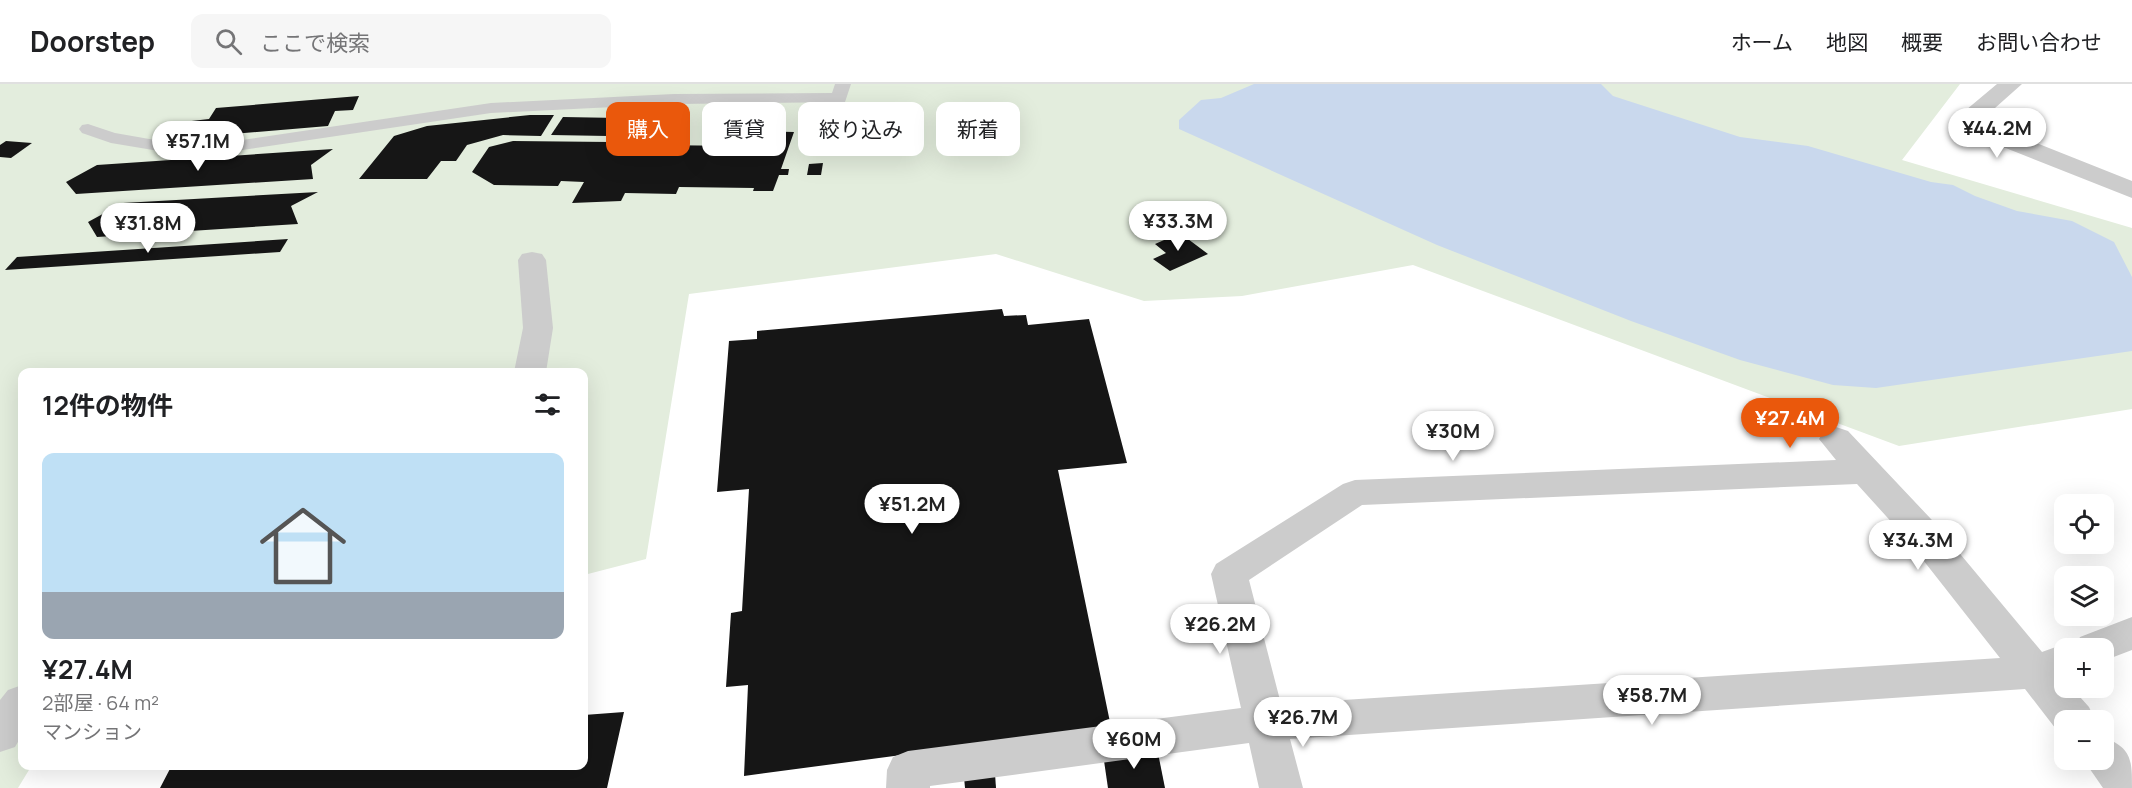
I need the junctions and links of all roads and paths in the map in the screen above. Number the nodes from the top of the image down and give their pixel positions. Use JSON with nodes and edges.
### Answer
{"nodes":[{"id":1,"x":843,"y":84,"type":"edge"},
{"id":2,"x":2011,"y":84,"type":"edge"},
{"id":3,"x":88,"y":129,"type":"dead end"},
{"id":4,"x":2132,"y":190,"type":"edge"},
{"id":5,"x":532,"y":260,"type":"dead end"},
{"id":6,"x":531,"y":368,"type":"edge"},
{"id":7,"x":1836,"y":439,"type":"dead end"},
{"id":8,"x":1865,"y":471,"type":"junction"},
{"id":9,"x":2132,"y":633,"type":"edge"},
{"id":10,"x":2114,"y":640,"type":"edge"},
{"id":11,"x":2050,"y":666,"type":"edge"},
{"id":12,"x":18,"y":708,"type":"edge"},
{"id":13,"x":2070,"y":710,"type":"edge"},
{"id":14,"x":1265,"y":723,"type":"junction"},
{"id":15,"x":0,"y":734,"type":"edge"},
{"id":16,"x":2114,"y":770,"type":"edge"},
{"id":17,"x":908,"y":788,"type":"edge"},
{"id":18,"x":1281,"y":788,"type":"edge"},
{"id":19,"x":2129,"y":788,"type":"edge"}],
"edges":[{"from":1,"to":3,"type":"lane"},
{"from":2,"to":4,"type":"street"},
{"from":5,"to":6,"type":"street"},
{"from":7,"to":8,"type":"street"},
{"from":8,"to":11,"type":"street"},
{"from":8,"to":14,"type":"street"},
{"from":9,"to":10,"type":"street"},
{"from":11,"to":13,"type":"street"},
{"from":11,"to":14,"type":"street"},
{"from":12,"to":15,"type":"street"},
{"from":14,"to":17,"type":"street"},
{"from":14,"to":18,"type":"street"},
{"from":16,"to":19,"type":"street"}]}
